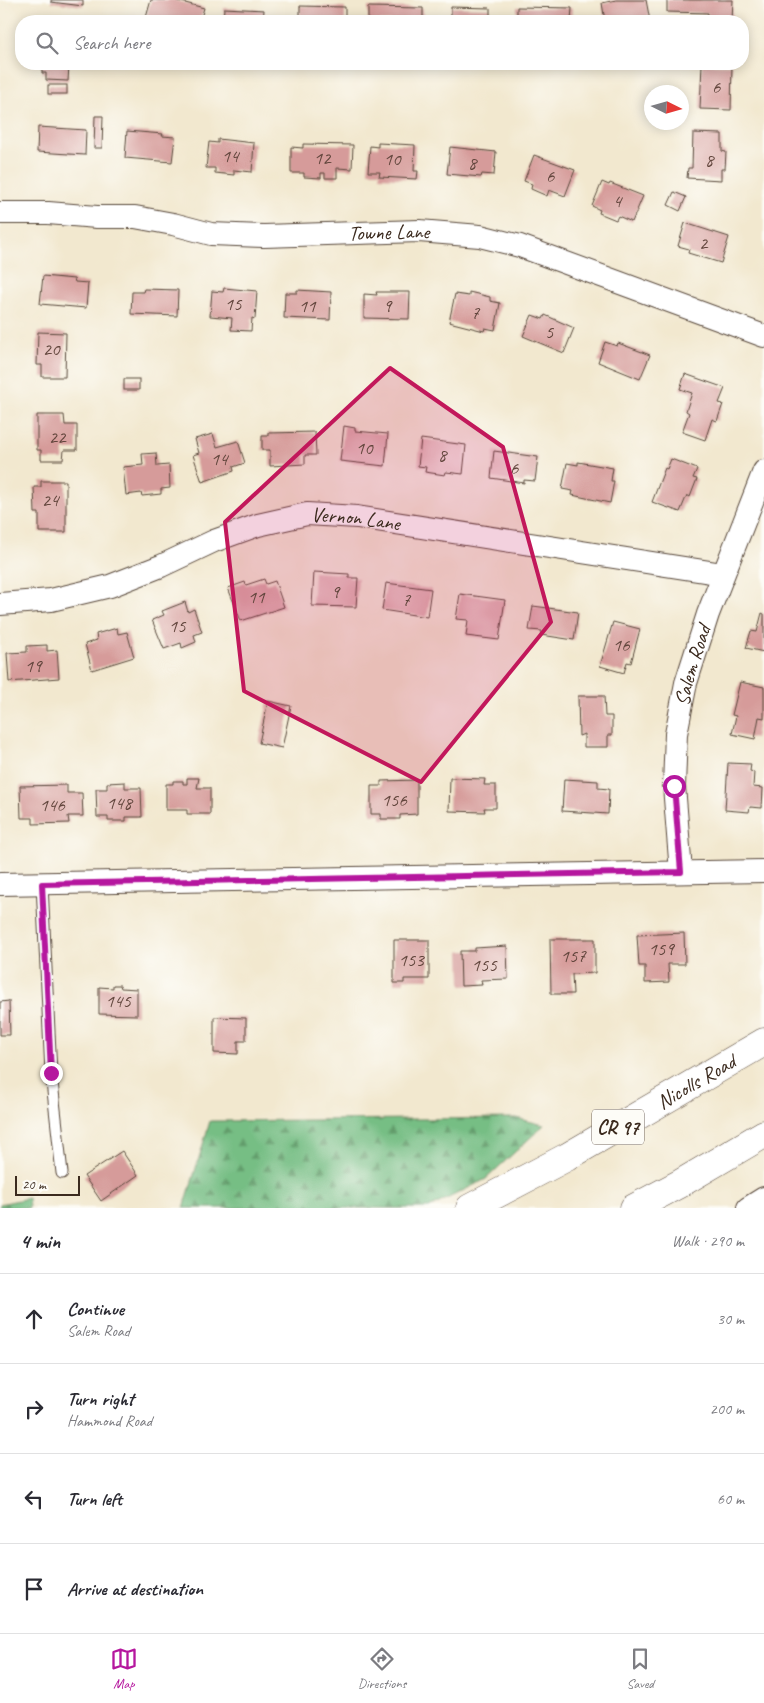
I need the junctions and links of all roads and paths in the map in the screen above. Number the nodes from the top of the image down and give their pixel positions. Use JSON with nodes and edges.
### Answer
{"nodes":[{"id":1,"x":0,"y":213,"type":"edge"},
{"id":2,"x":764,"y":336,"type":"edge"},
{"id":3,"x":764,"y":470,"type":"edge"},
{"id":4,"x":723,"y":574,"type":"junction"},
{"id":5,"x":0,"y":604,"type":"edge"},
{"id":6,"x":764,"y":871,"type":"edge"},
{"id":7,"x":681,"y":872,"type":"junction"},
{"id":8,"x":0,"y":884,"type":"edge"},
{"id":9,"x":42,"y":884,"type":"junction"},
{"id":10,"x":764,"y":1042,"type":"edge"},
{"id":11,"x":764,"y":1134,"type":"edge"},
{"id":12,"x":62,"y":1173,"type":"dead end"},
{"id":13,"x":764,"y":1198,"type":"edge"},
{"id":14,"x":470,"y":1208,"type":"edge"},
{"id":15,"x":634,"y":1208,"type":"edge"},
{"id":16,"x":748,"y":1208,"type":"edge"}],
"edges":[{"from":1,"to":2,"type":"street","name":"Towne Lane"},
{"from":3,"to":4,"type":"street","name":"Salem Road"},
{"from":4,"to":5,"type":"street","name":"Vernon Lane"},
{"from":4,"to":7,"type":"street","name":"Salem Road"},
{"from":6,"to":7,"type":"street"},
{"from":7,"to":9,"type":"street"},
{"from":8,"to":9,"type":"street"},
{"from":9,"to":12,"type":"lane"},
{"from":10,"to":14,"type":"highway","name":"Nicolls Road","number":"CR 97"},
{"from":11,"to":15,"type":"highway"},
{"from":13,"to":16,"type":"street"}]}
